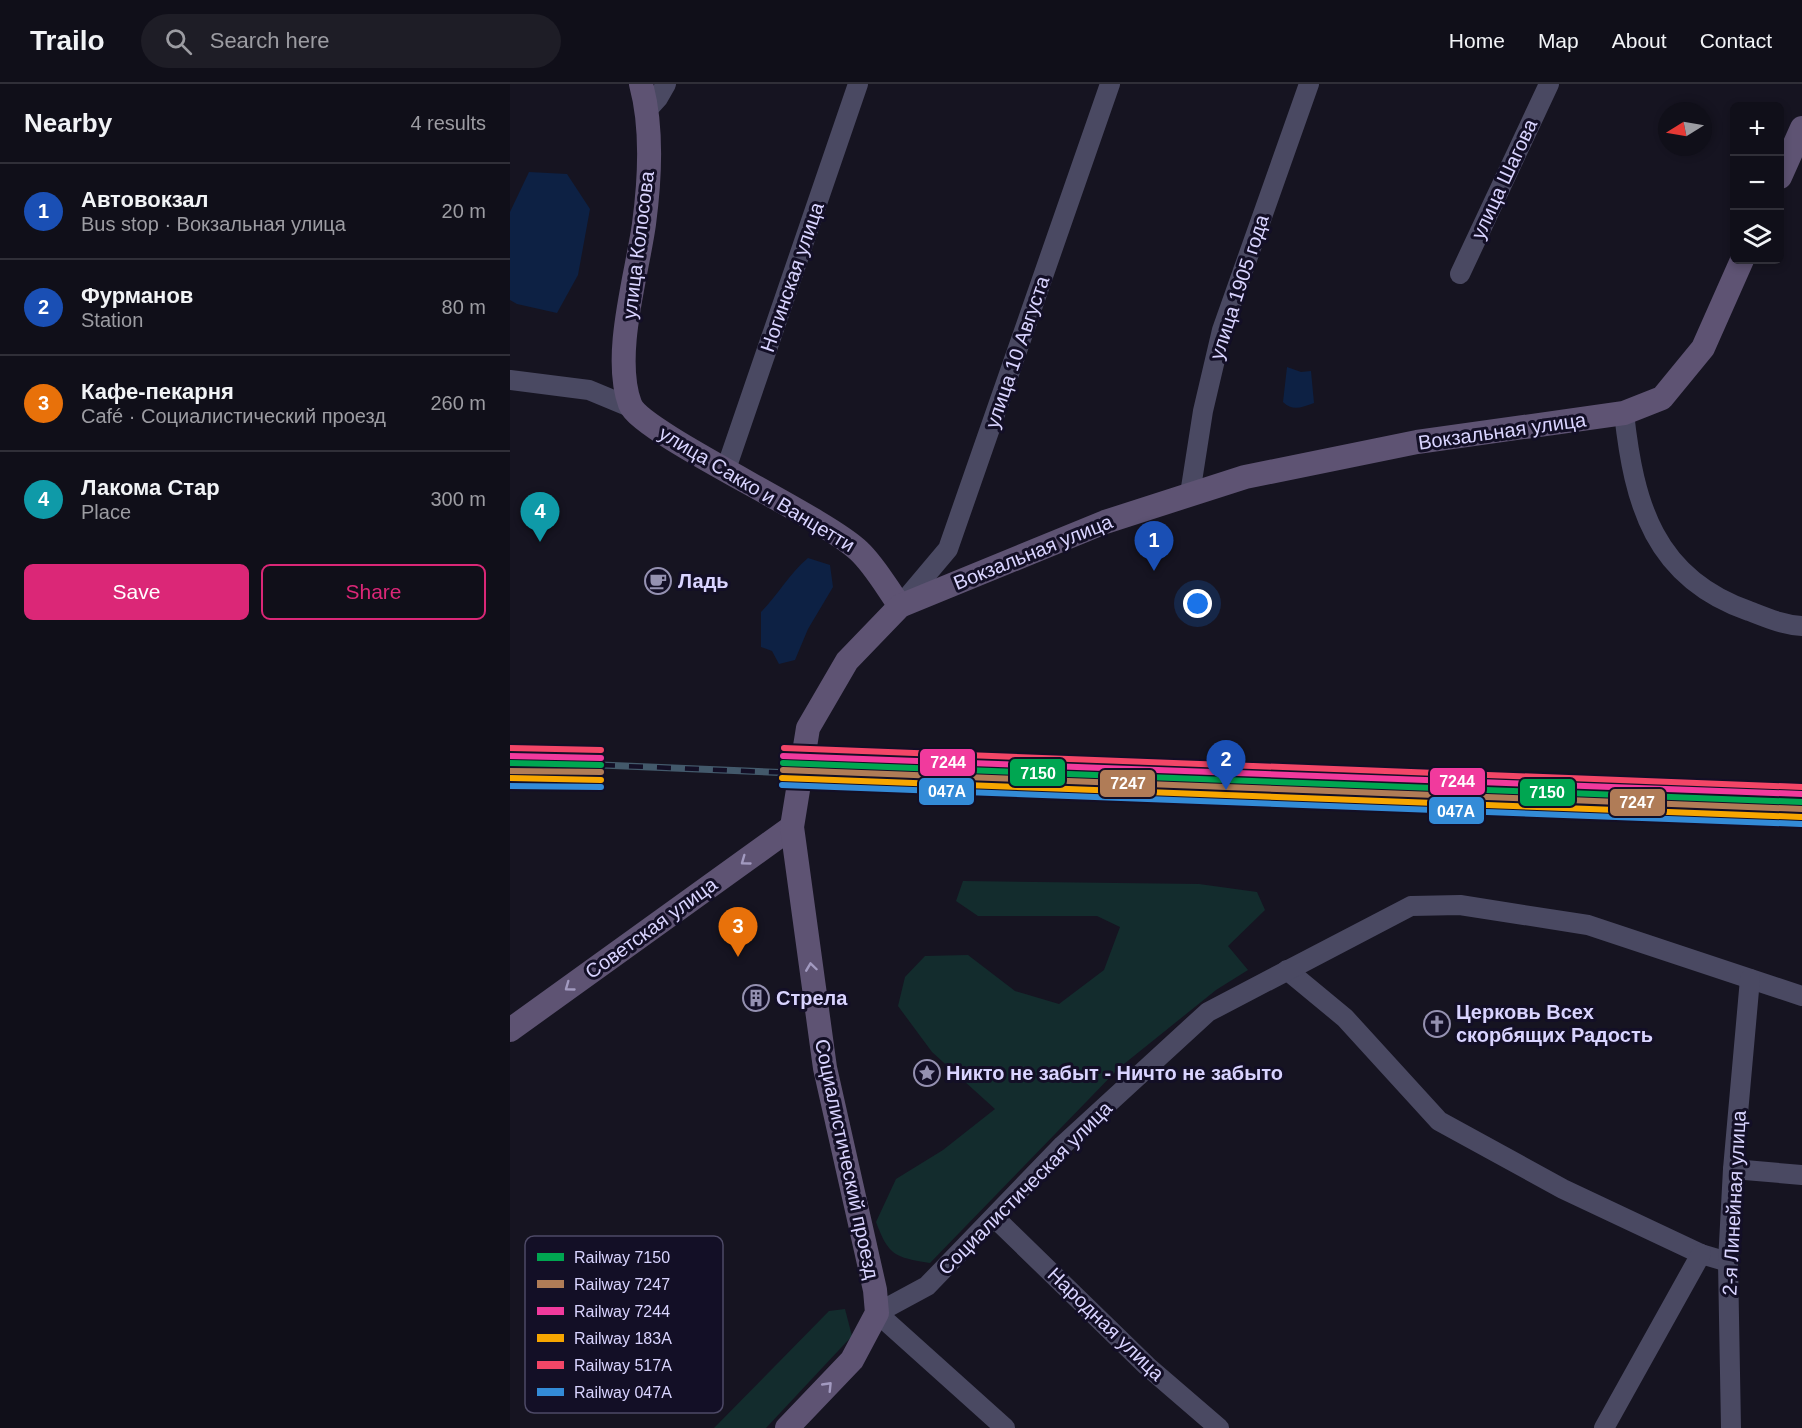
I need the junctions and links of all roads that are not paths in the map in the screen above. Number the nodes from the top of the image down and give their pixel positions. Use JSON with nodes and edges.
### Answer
{"nodes":[{"id":1,"x":641,"y":84,"type":"edge"},
{"id":2,"x":666,"y":84,"type":"edge"},
{"id":3,"x":858,"y":84,"type":"edge"},
{"id":4,"x":1110,"y":84,"type":"edge"},
{"id":5,"x":1309,"y":84,"type":"edge"},
{"id":6,"x":1549,"y":84,"type":"edge"},
{"id":7,"x":648,"y":109,"type":"junction"},
{"id":8,"x":1802,"y":128,"type":"edge"},
{"id":9,"x":1784,"y":166,"type":"edge"},
{"id":10,"x":1740,"y":264,"type":"edge"},
{"id":11,"x":1460,"y":274,"type":"dead end"},
{"id":12,"x":510,"y":380,"type":"edge"},
{"id":13,"x":630,"y":407,"type":"junction"},
{"id":14,"x":1624,"y":413,"type":"junction"},
{"id":15,"x":726,"y":469,"type":"junction"},
{"id":16,"x":1190,"y":494,"type":"junction"},
{"id":17,"x":900,"y":606,"type":"junction"},
{"id":18,"x":1802,"y":626,"type":"edge"},
{"id":19,"x":792,"y":827,"type":"junction"},
{"id":20,"x":1287,"y":970,"type":"junction"},
{"id":21,"x":1750,"y":979,"type":"junction"},
{"id":22,"x":1802,"y":996,"type":"edge"},
{"id":23,"x":510,"y":1030,"type":"edge"},
{"id":24,"x":1732,"y":1169,"type":"junction"},
{"id":25,"x":1802,"y":1175,"type":"edge"},
{"id":26,"x":995,"y":1218,"type":"junction"},
{"id":27,"x":1701,"y":1254,"type":"junction"},
{"id":28,"x":1728,"y":1262,"type":"junction"},
{"id":29,"x":877,"y":1313,"type":"junction"},
{"id":30,"x":787,"y":1428,"type":"edge"},
{"id":31,"x":1005,"y":1428,"type":"edge"},
{"id":32,"x":1219,"y":1428,"type":"edge"},
{"id":33,"x":1604,"y":1428,"type":"edge"},
{"id":34,"x":1731,"y":1428,"type":"edge"}],
"edges":[{"from":1,"to":7,"type":"main road","name":"улица Колосова"},
{"from":2,"to":7,"type":"street"},
{"from":3,"to":15,"type":"street","name":"Ногинская улица"},
{"from":4,"to":17,"type":"street","name":"улица 10 Августа"},
{"from":5,"to":16,"type":"street","name":"улица 1905 года"},
{"from":6,"to":11,"type":"street","name":"улица Шагова"},
{"from":7,"to":13,"type":"main road","name":"улица Колосова"},
{"from":8,"to":9,"type":"main road"},
{"from":10,"to":14,"type":"main road","name":"Вокзальная улица"},
{"from":12,"to":13,"type":"street"},
{"from":13,"to":15,"type":"main road","name":"улица Сакко и Ванцетти"},
{"from":14,"to":16,"type":"main road","name":"Вокзальная улица"},
{"from":14,"to":18,"type":"street"},
{"from":15,"to":17,"type":"main road","name":"улица Сакко и Ванцетти"},
{"from":16,"to":17,"type":"main road","name":"Вокзальная улица"},
{"from":17,"to":19,"type":"main road","name":"Вокзальная улица"},
{"from":19,"to":23,"type":"main road","name":"Советская улица","one_way":true},
{"from":29,"to":19,"type":"main road","name":"Социалистический проезд","one_way":true},
{"from":20,"to":21,"type":"street","name":"Социалистическая улица"},
{"from":20,"to":26,"type":"street","name":"Социалистическая улица"},
{"from":20,"to":27,"type":"street"},
{"from":21,"to":22,"type":"street","name":"Социалистическая улица"},
{"from":21,"to":24,"type":"street","name":"2-я Линейная улица"},
{"from":24,"to":25,"type":"street"},
{"from":24,"to":28,"type":"street","name":"2-я Линейная улица"},
{"from":26,"to":29,"type":"street","name":"Социалистическая улица"},
{"from":26,"to":32,"type":"street","name":"Народная улица"},
{"from":27,"to":28,"type":"street"},
{"from":27,"to":33,"type":"street"},
{"from":28,"to":34,"type":"street","name":"2-я Линейная улица"},
{"from":30,"to":29,"type":"main road","one_way":true},
{"from":29,"to":31,"type":"street"}]}
